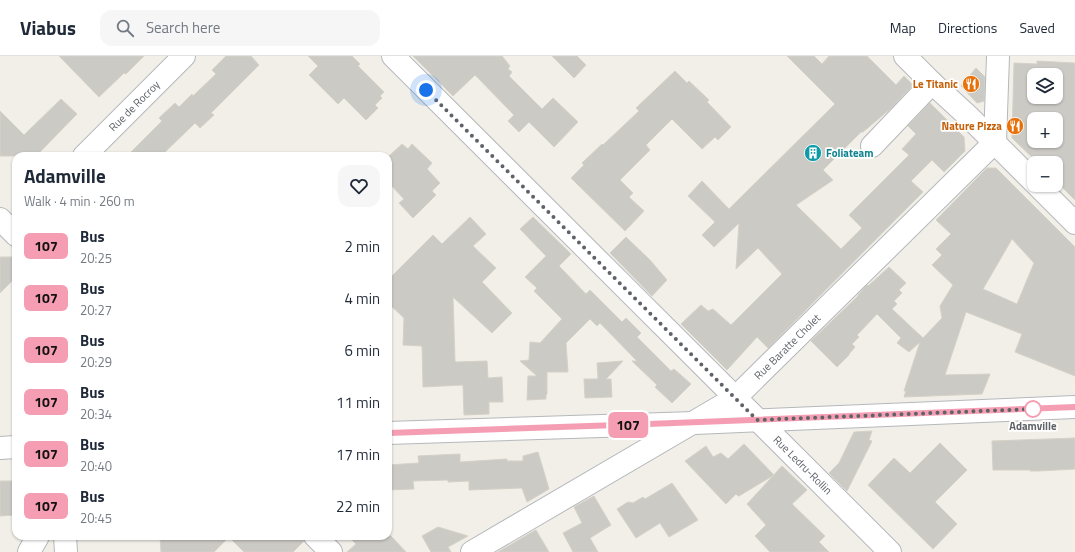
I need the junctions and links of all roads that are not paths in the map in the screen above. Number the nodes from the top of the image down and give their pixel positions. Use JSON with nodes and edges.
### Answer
{"nodes":[{"id":1,"x":184,"y":56,"type":"edge"},
{"id":2,"x":392,"y":56,"type":"edge"},
{"id":3,"x":905,"y":56,"type":"edge"},
{"id":4,"x":998,"y":56,"type":"edge"},
{"id":5,"x":932,"y":83,"type":"junction"},
{"id":6,"x":995,"y":142,"type":"junction"},
{"id":7,"x":872,"y":146,"type":"dead end"},
{"id":8,"x":88,"y":152,"type":"edge"},
{"id":9,"x":1027,"y":175,"type":"edge"},
{"id":10,"x":1044,"y":192,"type":"edge"},
{"id":11,"x":1075,"y":223,"type":"edge"},
{"id":12,"x":735,"y":398,"type":"junction"},
{"id":13,"x":1075,"y":407,"type":"edge"},
{"id":14,"x":757,"y":420,"type":"junction"},
{"id":15,"x":695,"y":422,"type":"junction"},
{"id":16,"x":392,"y":433,"type":"edge"},
{"id":17,"x":12,"y":447,"type":"edge"},
{"id":18,"x":0,"y":448,"type":"edge"},
{"id":19,"x":36,"y":540,"type":"edge"},
{"id":20,"x":65,"y":540,"type":"edge"},
{"id":21,"x":319,"y":540,"type":"edge"},
{"id":22,"x":29,"y":552,"type":"edge"},
{"id":23,"x":66,"y":552,"type":"edge"},
{"id":24,"x":331,"y":552,"type":"edge"},
{"id":25,"x":472,"y":552,"type":"edge"},
{"id":26,"x":890,"y":552,"type":"edge"}],
"edges":[{"from":1,"to":8,"type":"street","name":"Rue de Rocroy"},
{"from":2,"to":12,"type":"street","name":"Rue Ledru-Rollin"},
{"from":3,"to":5,"type":"street"},
{"from":4,"to":6,"type":"street"},
{"from":5,"to":6,"type":"street"},
{"from":5,"to":7,"type":"street"},
{"from":6,"to":9,"type":"street"},
{"from":6,"to":12,"type":"street","name":"Rue Baratte Cholet"},
{"from":10,"to":11,"type":"street"},
{"from":12,"to":14,"type":"street","name":"Rue Ledru-Rollin"},
{"from":12,"to":15,"type":"street","name":"Rue Baratte Cholet"},
{"from":13,"to":14,"type":"street"},
{"from":14,"to":15,"type":"street"},
{"from":14,"to":26,"type":"street","name":"Rue Ledru-Rollin"},
{"from":15,"to":16,"type":"street"},
{"from":15,"to":25,"type":"street","name":"Rue Baratte Cholet"},
{"from":17,"to":18,"type":"street"},
{"from":19,"to":22,"type":"street"},
{"from":20,"to":23,"type":"street"},
{"from":21,"to":24,"type":"street"}]}
